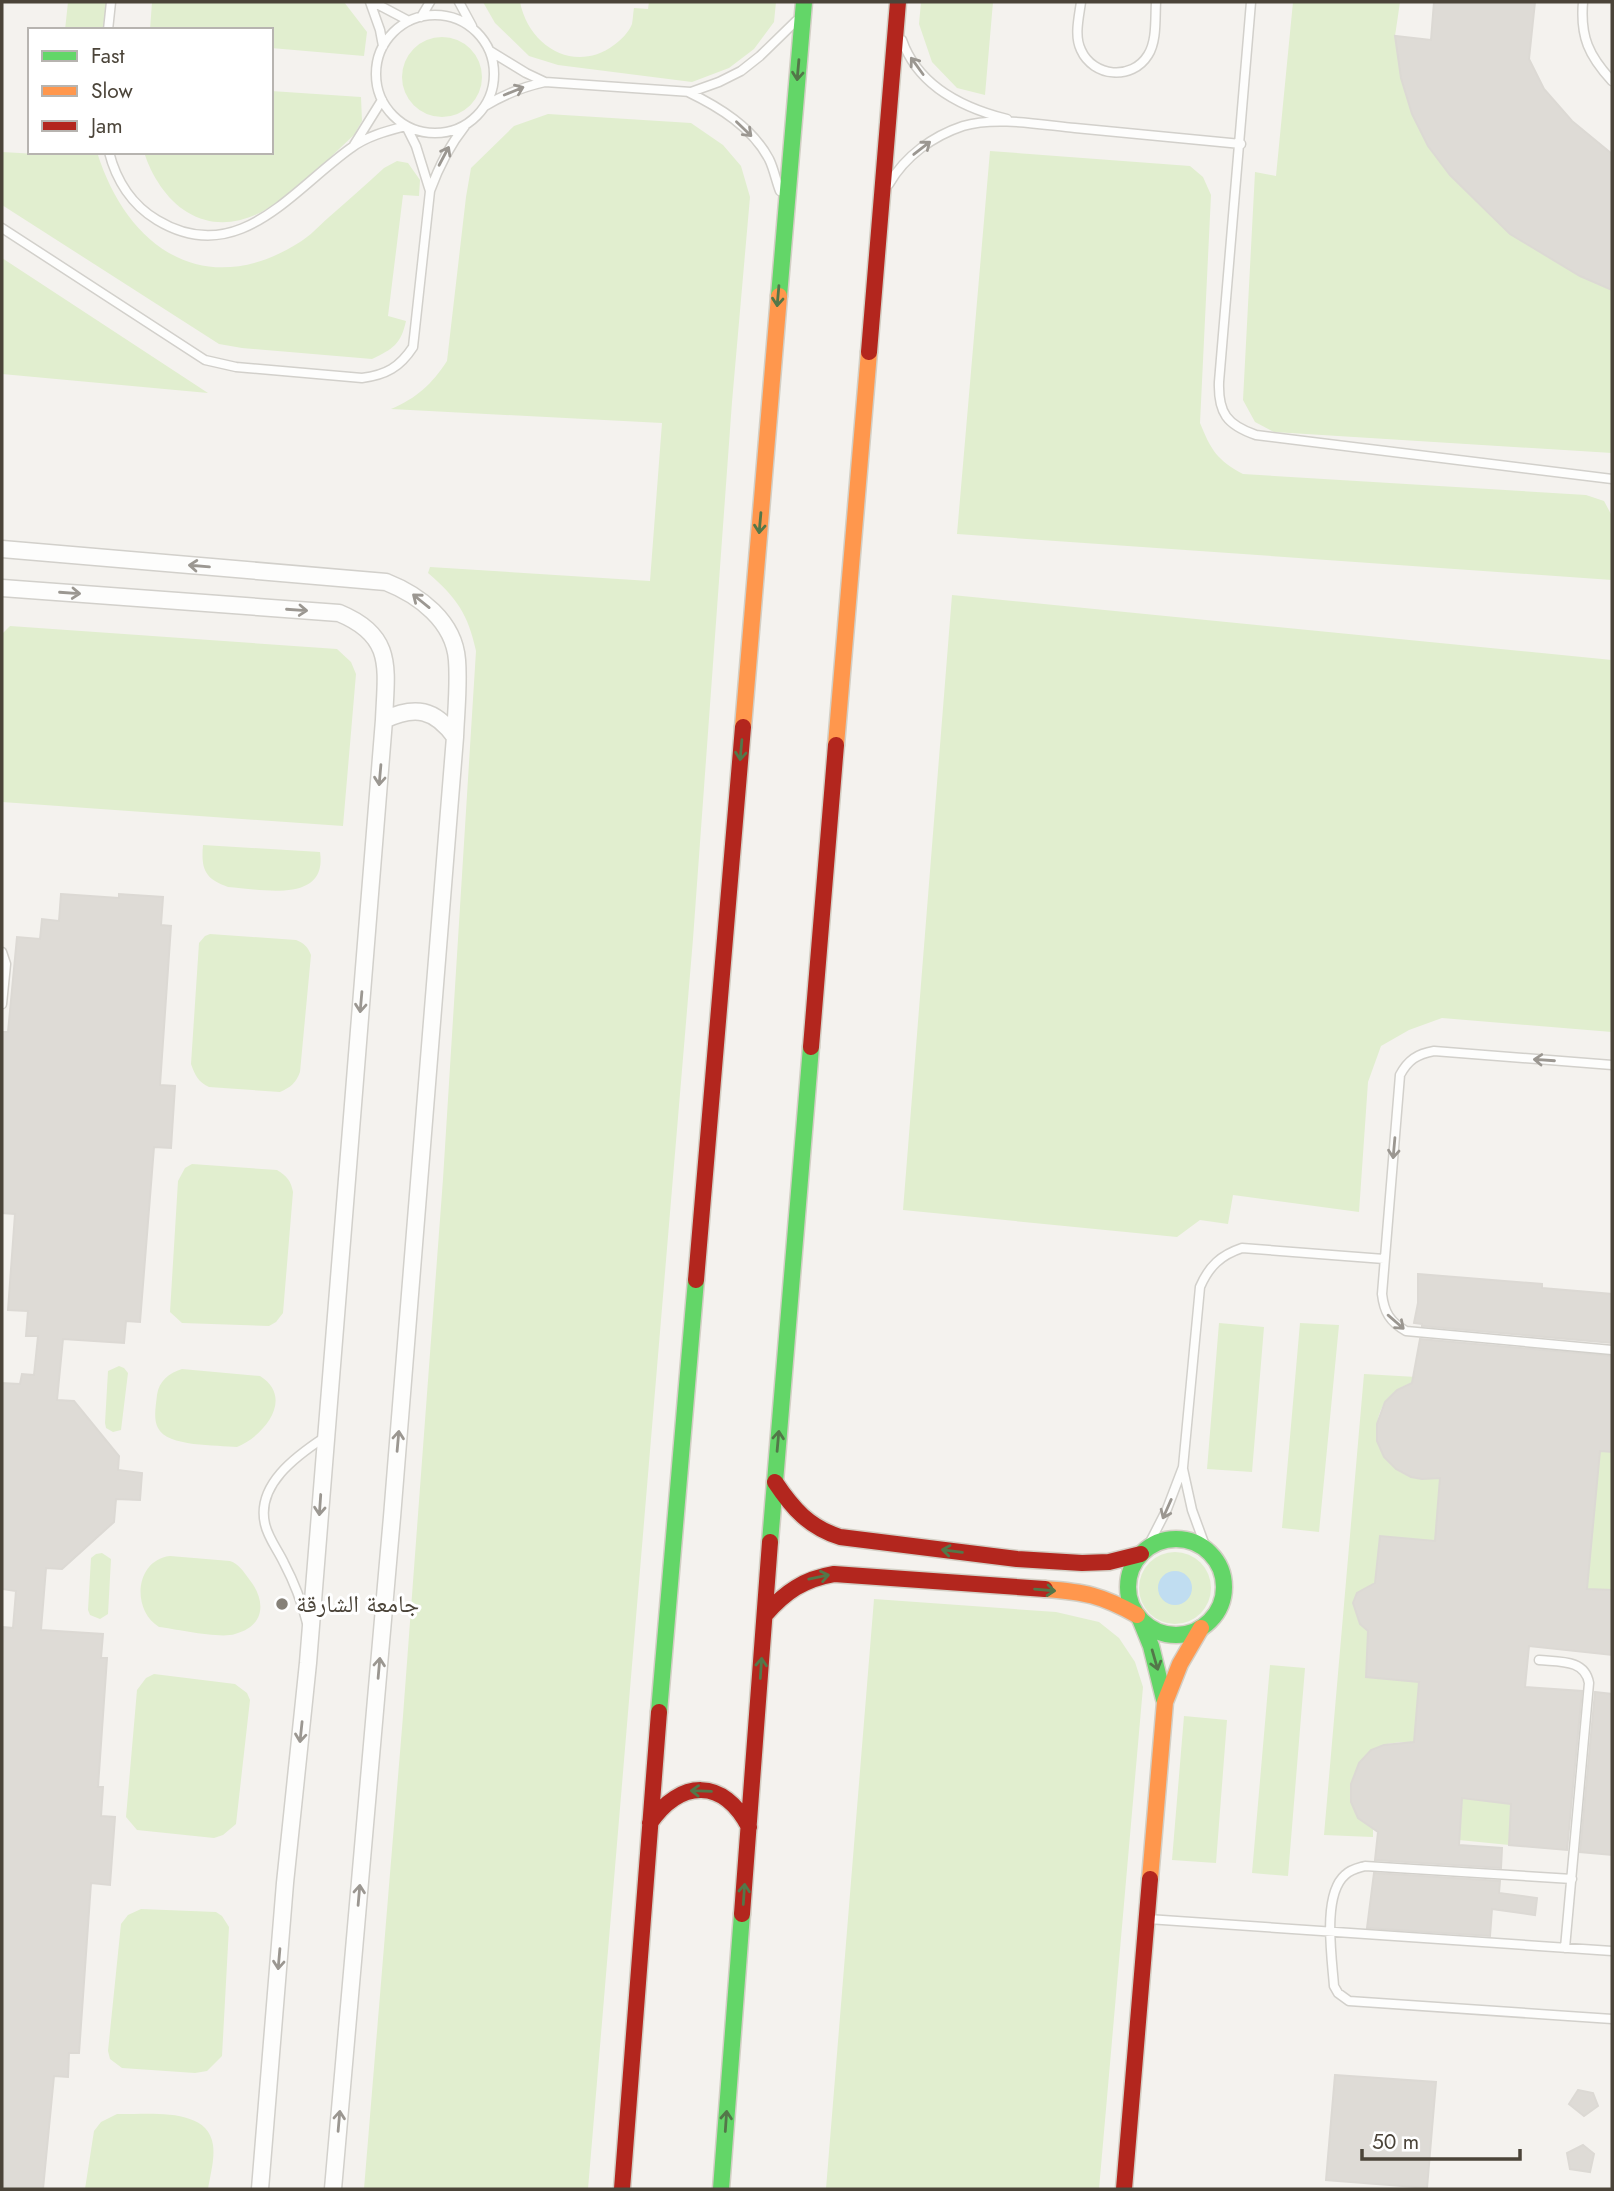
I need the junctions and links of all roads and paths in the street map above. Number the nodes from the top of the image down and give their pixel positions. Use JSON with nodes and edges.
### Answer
{"nodes":[{"id":1,"x":111,"y":2,"type":"edge"},
{"id":2,"x":371,"y":2,"type":"edge"},
{"id":3,"x":430,"y":2,"type":"edge"},
{"id":4,"x":459,"y":2,"type":"edge"},
{"id":5,"x":898,"y":2,"type":"edge"},
{"id":6,"x":1081,"y":2,"type":"edge"},
{"id":7,"x":1156,"y":2,"type":"edge"},
{"id":8,"x":1251,"y":2,"type":"edge"},
{"id":9,"x":1583,"y":2,"type":"edge"},
{"id":10,"x":804,"y":8,"type":"edge"},
{"id":11,"x":421,"y":16,"type":"junction"},
{"id":12,"x":409,"y":21,"type":"junction"},
{"id":13,"x":896,"y":23,"type":"junction"},
{"id":14,"x":108,"y":28,"type":"edge"},
{"id":15,"x":473,"y":29,"type":"junction"},
{"id":16,"x":383,"y":46,"type":"junction"},
{"id":17,"x":490,"y":50,"type":"junction"},
{"id":18,"x":1612,"y":81,"type":"edge"},
{"id":19,"x":545,"y":82,"type":"junction"},
{"id":20,"x":688,"y":92,"type":"junction"},
{"id":21,"x":382,"y":100,"type":"junction"},
{"id":22,"x":485,"y":106,"type":"junction"},
{"id":23,"x":1016,"y":122,"type":"junction"},
{"id":24,"x":406,"y":126,"type":"junction"},
{"id":25,"x":465,"y":126,"type":"junction"},
{"id":26,"x":1241,"y":144,"type":"junction"},
{"id":27,"x":352,"y":147,"type":"junction"},
{"id":28,"x":110,"y":154,"type":"edge"},
{"id":29,"x":430,"y":191,"type":"junction"},
{"id":30,"x":880,"y":201,"type":"junction"},
{"id":31,"x":786,"y":207,"type":"junction"},
{"id":32,"x":2,"y":228,"type":"edge"},
{"id":33,"x":1612,"y":479,"type":"edge"},
{"id":34,"x":2,"y":549,"type":"edge"},
{"id":35,"x":2,"y":588,"type":"edge"},
{"id":36,"x":384,"y":720,"type":"junction"},
{"id":37,"x":455,"y":737,"type":"junction"},
{"id":38,"x":2,"y":952,"type":"edge"},
{"id":39,"x":2,"y":1004,"type":"edge"},
{"id":40,"x":1612,"y":1065,"type":"edge"},
{"id":41,"x":1384,"y":1259,"type":"junction"},
{"id":42,"x":1612,"y":1350,"type":"edge"},
{"id":43,"x":325,"y":1437,"type":"junction"},
{"id":44,"x":1183,"y":1466,"type":"junction"},
{"id":45,"x":775,"y":1482,"type":"junction"},
{"id":46,"x":1207,"y":1550,"type":"junction"},
{"id":47,"x":1143,"y":1552,"type":"junction"},
{"id":48,"x":925,"y":1564,"type":"junction"},
{"id":49,"x":765,"y":1615,"type":"junction"},
{"id":50,"x":1138,"y":1617,"type":"junction"},
{"id":51,"x":1201,"y":1628,"type":"junction"},
{"id":52,"x":310,"y":1636,"type":"junction"},
{"id":53,"x":1539,"y":1660,"type":"dead end"},
{"id":54,"x":1165,"y":1702,"type":"junction"},
{"id":55,"x":650,"y":1823,"type":"junction"},
{"id":56,"x":749,"y":1827,"type":"junction"},
{"id":57,"x":1572,"y":1879,"type":"junction"},
{"id":58,"x":1145,"y":1918,"type":"junction"},
{"id":59,"x":1330,"y":1932,"type":"junction"},
{"id":60,"x":1565,"y":1948,"type":"junction"},
{"id":61,"x":1612,"y":1951,"type":"edge"},
{"id":62,"x":1612,"y":2019,"type":"edge"},
{"id":63,"x":260,"y":2189,"type":"edge"},
{"id":64,"x":332,"y":2189,"type":"edge"},
{"id":65,"x":622,"y":2189,"type":"edge"},
{"id":66,"x":721,"y":2189,"type":"edge"},
{"id":67,"x":1124,"y":2189,"type":"edge"}],
"edges":[{"from":1,"to":14,"type":"lane"},
{"from":2,"to":12,"type":"lane"},
{"from":2,"to":16,"type":"lane"},
{"from":3,"to":11,"type":"lane"},
{"from":4,"to":15,"type":"lane"},
{"from":5,"to":13,"type":"street"},
{"from":6,"to":7,"type":"lane"},
{"from":8,"to":26,"type":"lane"},
{"from":9,"to":18,"type":"lane"},
{"from":10,"to":20,"type":"lane"},
{"from":10,"to":31,"type":"street","one_way":true},
{"from":11,"to":12,"type":"lane"},
{"from":11,"to":15,"type":"lane"},
{"from":12,"to":16,"type":"lane"},
{"from":23,"to":13,"type":"lane","one_way":true},
{"from":13,"to":30,"type":"street"},
{"from":15,"to":17,"type":"lane"},
{"from":16,"to":21,"type":"lane"},
{"from":17,"to":19,"type":"lane"},
{"from":17,"to":22,"type":"lane"},
{"from":19,"to":20,"type":"lane"},
{"from":22,"to":19,"type":"lane","one_way":true},
{"from":20,"to":31,"type":"lane","one_way":true},
{"from":21,"to":24,"type":"lane"},
{"from":21,"to":27,"type":"lane"},
{"from":22,"to":25,"type":"lane"},
{"from":23,"to":26,"type":"lane"},
{"from":30,"to":23,"type":"lane","one_way":true},
{"from":24,"to":25,"type":"lane"},
{"from":24,"to":27,"type":"lane"},
{"from":24,"to":29,"type":"lane"},
{"from":29,"to":25,"type":"lane","one_way":true},
{"from":26,"to":33,"type":"lane"},
{"from":27,"to":28,"type":"lane"},
{"from":29,"to":32,"type":"lane"},
{"from":45,"to":30,"type":"street","one_way":true},
{"from":31,"to":55,"type":"street","one_way":true},
{"from":37,"to":34,"type":"street","one_way":true},
{"from":35,"to":36,"type":"street","one_way":true},
{"from":36,"to":37,"type":"street"},
{"from":36,"to":43,"type":"street","one_way":true},
{"from":64,"to":37,"type":"street","one_way":true},
{"from":38,"to":39,"type":"lane"},
{"from":40,"to":41,"type":"lane","one_way":true},
{"from":41,"to":42,"type":"lane","one_way":true},
{"from":41,"to":44,"type":"lane"},
{"from":43,"to":52,"type":"street","one_way":true},
{"from":43,"to":52,"type":"lane"},
{"from":44,"to":46,"type":"lane"},
{"from":44,"to":47,"type":"lane","one_way":true},
{"from":45,"to":48,"type":"street"},
{"from":45,"to":49,"type":"street"},
{"from":46,"to":47,"type":"street"},
{"from":46,"to":51,"type":"street"},
{"from":47,"to":48,"type":"street","one_way":true},
{"from":47,"to":50,"type":"street"},
{"from":49,"to":48,"type":"street","one_way":true},
{"from":48,"to":50,"type":"street","one_way":true},
{"from":56,"to":49,"type":"street","one_way":true},
{"from":50,"to":51,"type":"street"},
{"from":50,"to":54,"type":"street","one_way":true},
{"from":51,"to":54,"type":"street"},
{"from":52,"to":63,"type":"street","one_way":true},
{"from":53,"to":57,"type":"lane"},
{"from":54,"to":58,"type":"street"},
{"from":56,"to":55,"type":"street","one_way":true},
{"from":55,"to":65,"type":"street"},
{"from":66,"to":56,"type":"street","one_way":true},
{"from":57,"to":59,"type":"lane"},
{"from":57,"to":60,"type":"lane"},
{"from":58,"to":59,"type":"lane"},
{"from":58,"to":67,"type":"street"},
{"from":59,"to":60,"type":"lane"},
{"from":59,"to":62,"type":"lane"},
{"from":60,"to":61,"type":"lane"}]}
